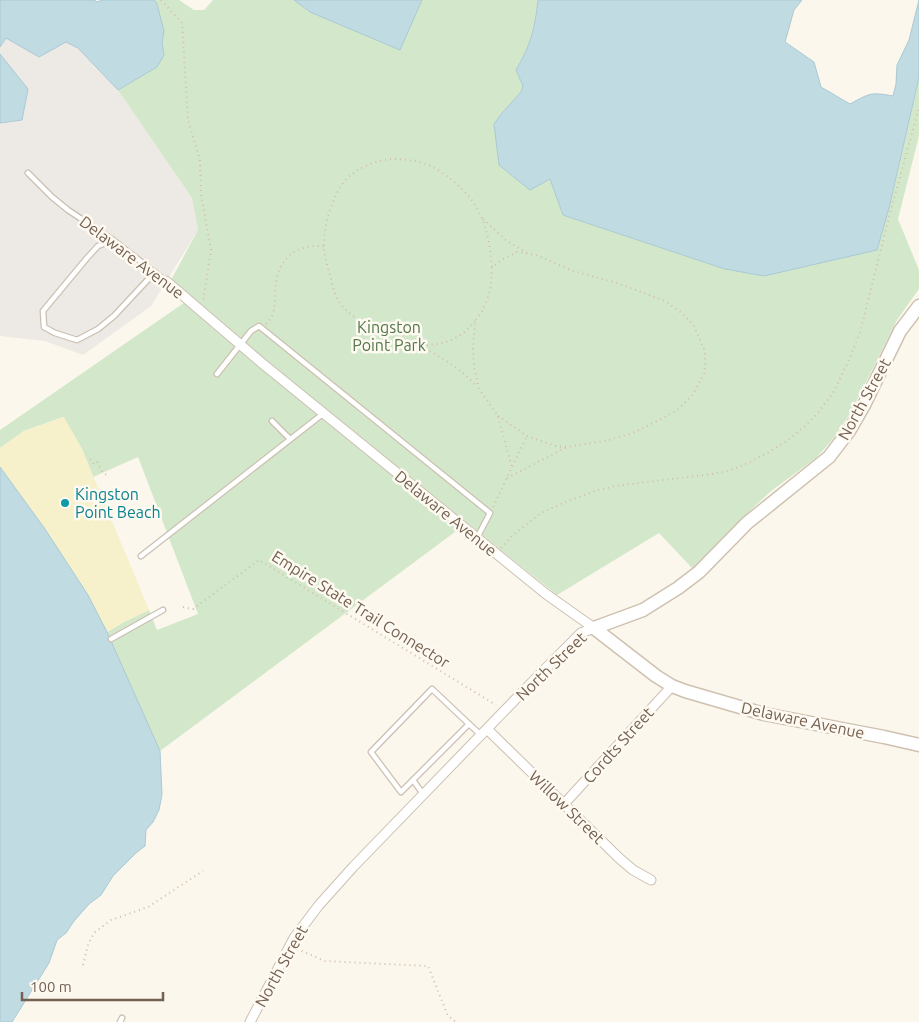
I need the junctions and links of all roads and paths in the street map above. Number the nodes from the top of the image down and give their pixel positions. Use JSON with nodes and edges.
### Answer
{"nodes":[{"id":1,"x":161,"y":0,"type":"edge"},
{"id":2,"x":919,"y":108,"type":"edge"},
{"id":3,"x":28,"y":173,"type":"dead end"},
{"id":4,"x":483,"y":219,"type":"junction"},
{"id":5,"x":113,"y":240,"type":"junction"},
{"id":6,"x":324,"y":246,"type":"junction"},
{"id":7,"x":530,"y":254,"type":"junction"},
{"id":8,"x":492,"y":268,"type":"junction"},
{"id":9,"x":155,"y":272,"type":"junction"},
{"id":10,"x":166,"y":281,"type":"joint"},
{"id":11,"x":919,"y":306,"type":"edge"},
{"id":12,"x":202,"y":312,"type":"junction"},
{"id":13,"x":475,"y":321,"type":"junction"},
{"id":14,"x":259,"y":326,"type":"junction"},
{"id":15,"x":241,"y":345,"type":"junction"},
{"id":16,"x":421,"y":346,"type":"junction"},
{"id":17,"x":217,"y":374,"type":"dead end"},
{"id":18,"x":479,"y":388,"type":"junction"},
{"id":19,"x":324,"y":413,"type":"junction"},
{"id":20,"x":498,"y":416,"type":"junction"},
{"id":21,"x":272,"y":420,"type":"dead end"},
{"id":22,"x":528,"y":436,"type":"junction"},
{"id":23,"x":290,"y":439,"type":"junction"},
{"id":24,"x":568,"y":447,"type":"junction"},
{"id":25,"x":90,"y":459,"type":"dead end"},
{"id":26,"x":512,"y":468,"type":"junction"},
{"id":27,"x":109,"y":476,"type":"dead end"},
{"id":28,"x":507,"y":478,"type":"junction"},
{"id":29,"x":490,"y":513,"type":"junction"},
{"id":30,"x":478,"y":538,"type":"junction"},
{"id":31,"x":499,"y":550,"type":"dead end"},
{"id":32,"x":141,"y":556,"type":"dead end"},
{"id":33,"x":183,"y":607,"type":"dead end"},
{"id":34,"x":163,"y":610,"type":"dead end"},
{"id":35,"x":594,"y":628,"type":"junction"},
{"id":36,"x":110,"y":639,"type":"dead end"},
{"id":37,"x":672,"y":686,"type":"junction"},
{"id":38,"x":505,"y":711,"type":"junction"},
{"id":39,"x":469,"y":724,"type":"junction"},
{"id":40,"x":484,"y":732,"type":"junction"},
{"id":41,"x":919,"y":745,"type":"edge"},
{"id":42,"x":413,"y":780,"type":"junction"},
{"id":43,"x":423,"y":794,"type":"junction"},
{"id":44,"x":564,"y":804,"type":"junction"},
{"id":45,"x":203,"y":871,"type":"dead end"},
{"id":46,"x":651,"y":880,"type":"dead end"},
{"id":47,"x":290,"y":946,"type":"junction"},
{"id":48,"x":83,"y":965,"type":"dead end"},
{"id":49,"x":250,"y":1022,"type":"edge"},
{"id":50,"x":456,"y":1022,"type":"edge"}],
"edges":[{"from":1,"to":12,"type":"path"},
{"from":2,"to":31,"type":"path"},
{"from":3,"to":5,"type":"lane","name":"Delaware Avenue"},
{"from":4,"to":6,"type":"path"},
{"from":4,"to":7,"type":"path"},
{"from":4,"to":8,"type":"path"},
{"from":5,"to":9,"type":"lane","name":"Delaware Avenue"},
{"from":5,"to":9,"type":"lane"},
{"from":6,"to":14,"type":"path"},
{"from":6,"to":16,"type":"path"},
{"from":7,"to":8,"type":"path"},
{"from":7,"to":24,"type":"path"},
{"from":8,"to":13,"type":"path"},
{"from":9,"to":10,"type":"lane","name":"Delaware Avenue"},
{"from":10,"to":12,"type":"street","name":"Delaware Avenue"},
{"from":11,"to":35,"type":"street","name":"North Street"},
{"from":12,"to":15,"type":"street","name":"Delaware Avenue"},
{"from":13,"to":16,"type":"path"},
{"from":13,"to":18,"type":"path"},
{"from":14,"to":15,"type":"lane"},
{"from":14,"to":29,"type":"lane"},
{"from":15,"to":17,"type":"lane"},
{"from":15,"to":19,"type":"street","name":"Delaware Avenue"},
{"from":16,"to":18,"type":"path"},
{"from":18,"to":20,"type":"path"},
{"from":19,"to":23,"type":"lane"},
{"from":19,"to":30,"type":"street","name":"Delaware Avenue"},
{"from":20,"to":22,"type":"path"},
{"from":20,"to":26,"type":"path"},
{"from":21,"to":23,"type":"lane"},
{"from":22,"to":24,"type":"path"},
{"from":22,"to":26,"type":"path"},
{"from":23,"to":32,"type":"lane"},
{"from":24,"to":28,"type":"path"},
{"from":25,"to":27,"type":"path"},
{"from":26,"to":28,"type":"path"},
{"from":28,"to":29,"type":"path"},
{"from":29,"to":30,"type":"lane"},
{"from":30,"to":35,"type":"street","name":"Delaware Avenue"},
{"from":33,"to":38,"type":"path","name":"Empire State Trail Connector"},
{"from":34,"to":36,"type":"lane"},
{"from":35,"to":37,"type":"street","name":"Delaware Avenue"},
{"from":35,"to":38,"type":"street","name":"North Street"},
{"from":37,"to":41,"type":"street","name":"Delaware Avenue"},
{"from":37,"to":44,"type":"street","name":"Cordts Street"},
{"from":38,"to":40,"type":"street","name":"North Street"},
{"from":39,"to":40,"type":"lane"},
{"from":39,"to":42,"type":"lane"},
{"from":39,"to":42,"type":"lane"},
{"from":40,"to":43,"type":"street","name":"North Street"},
{"from":40,"to":44,"type":"street","name":"Willow Street"},
{"from":42,"to":43,"type":"lane"},
{"from":43,"to":47,"type":"street","name":"North Street"},
{"from":44,"to":46,"type":"street","name":"Willow Street"},
{"from":45,"to":48,"type":"path"},
{"from":47,"to":49,"type":"street","name":"North Street"},
{"from":47,"to":50,"type":"path"}]}
